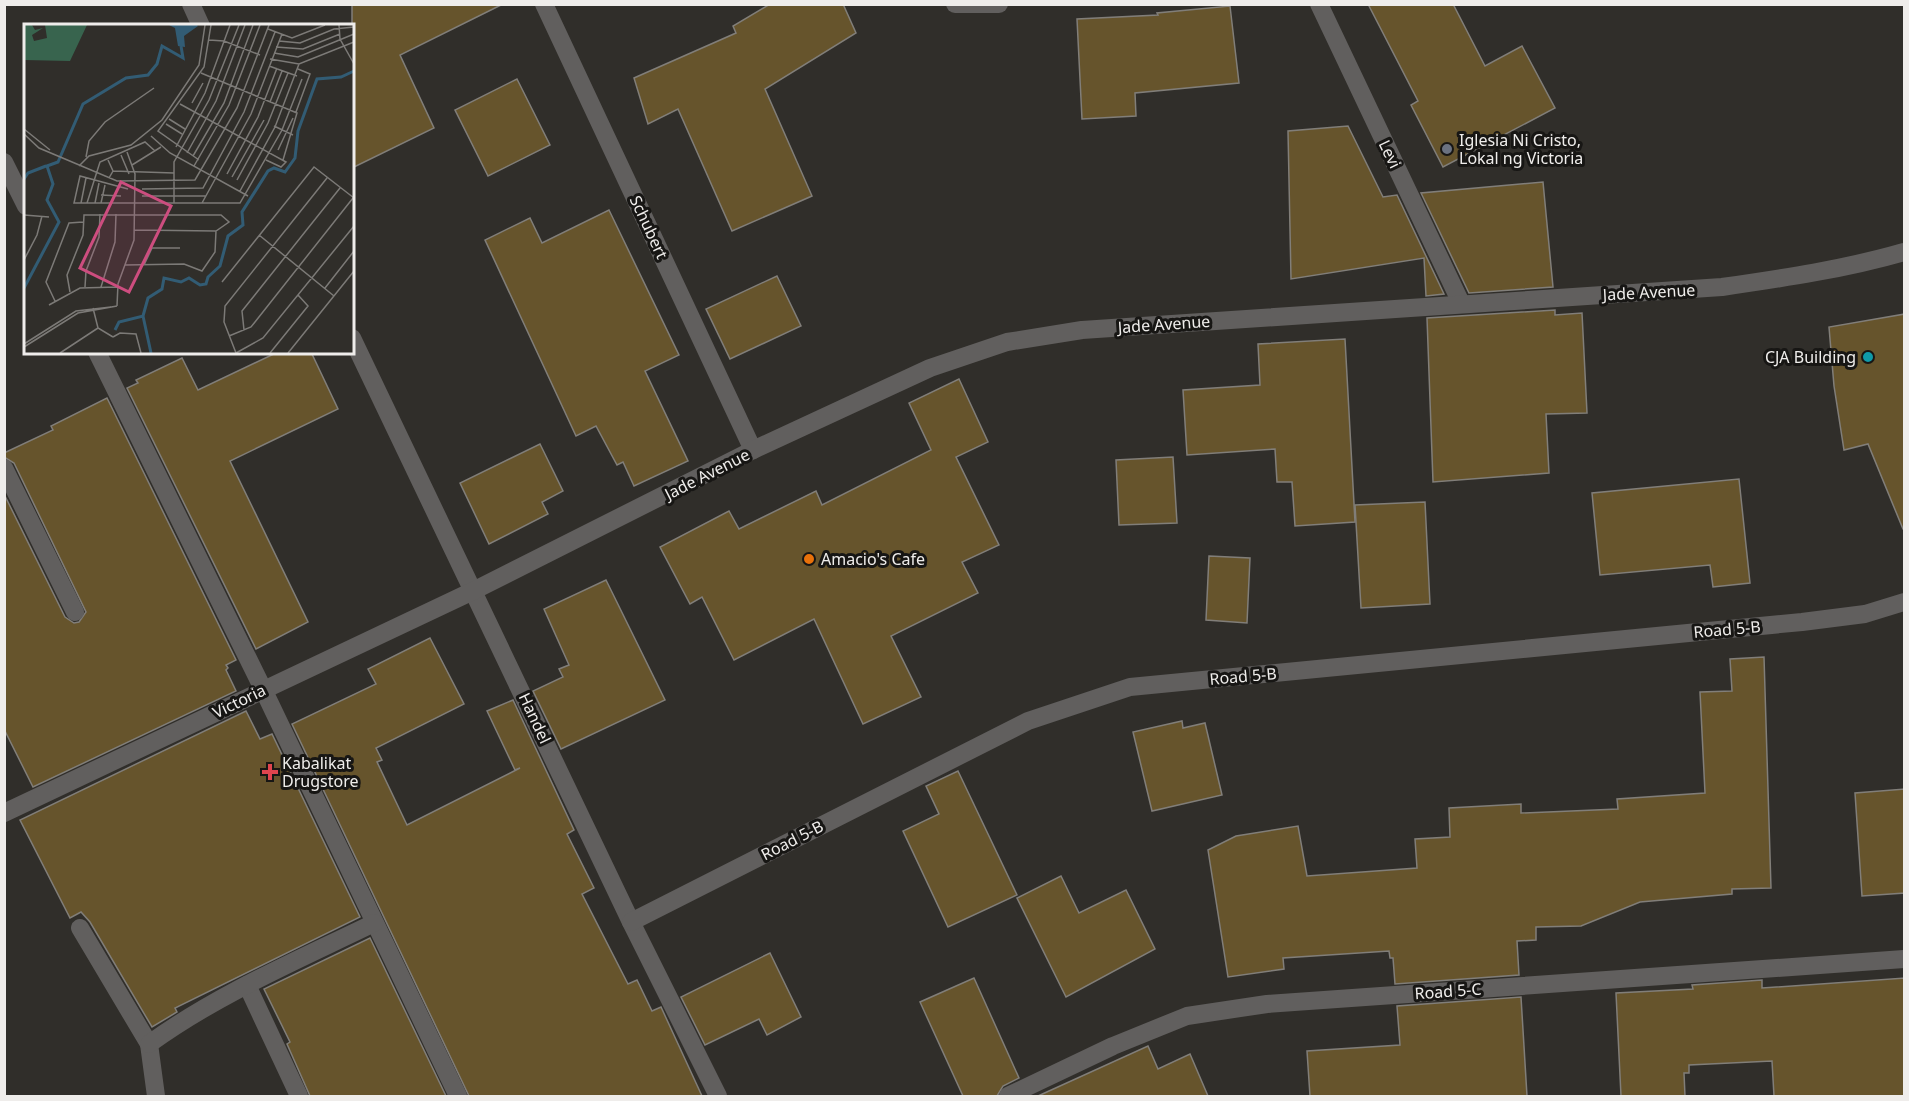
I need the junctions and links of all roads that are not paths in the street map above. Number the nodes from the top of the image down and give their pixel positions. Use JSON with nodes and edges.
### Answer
{"nodes":[{"id":1,"x":190,"y":4,"type":"edge"},
{"id":2,"x":544,"y":4,"type":"edge"},
{"id":3,"x":955,"y":4,"type":"edge"},
{"id":4,"x":999,"y":4,"type":"edge"},
{"id":5,"x":1319,"y":4,"type":"edge"},
{"id":6,"x":200,"y":24,"type":"edge"},
{"id":7,"x":4,"y":162,"type":"edge"},
{"id":8,"x":24,"y":202,"type":"edge"},
{"id":9,"x":1905,"y":252,"type":"edge"},
{"id":10,"x":1461,"y":303,"type":"junction"},
{"id":11,"x":354,"y":342,"type":"edge"},
{"id":12,"x":98,"y":354,"type":"edge"},
{"id":13,"x":753,"y":450,"type":"junction"},
{"id":14,"x":4,"y":468,"type":"edge"},
{"id":15,"x":475,"y":590,"type":"junction"},
{"id":16,"x":1905,"y":602,"type":"edge"},
{"id":17,"x":75,"y":612,"type":"dead end"},
{"id":18,"x":263,"y":689,"type":"junction"},
{"id":19,"x":4,"y":813,"type":"edge"},
{"id":20,"x":632,"y":922,"type":"junction"},
{"id":21,"x":374,"y":923,"type":"junction"},
{"id":22,"x":80,"y":928,"type":"dead end"},
{"id":23,"x":1905,"y":959,"type":"edge"},
{"id":24,"x":247,"y":985,"type":"junction"},
{"id":25,"x":149,"y":1044,"type":"junction"},
{"id":26,"x":156,"y":1096,"type":"edge"},
{"id":27,"x":299,"y":1096,"type":"edge"},
{"id":28,"x":458,"y":1096,"type":"edge"},
{"id":29,"x":718,"y":1096,"type":"edge"},
{"id":30,"x":1008,"y":1096,"type":"edge"}],
"edges":[{"from":1,"to":6,"type":"street"},
{"from":2,"to":13,"type":"street","name":"Schubert"},
{"from":3,"to":4,"type":"street"},
{"from":5,"to":10,"type":"street","name":"Levi"},
{"from":7,"to":8,"type":"street"},
{"from":9,"to":10,"type":"street","name":"Jade Avenue"},
{"from":10,"to":13,"type":"street","name":"Jade Avenue"},
{"from":11,"to":15,"type":"street","name":"Handel"},
{"from":12,"to":18,"type":"street"},
{"from":13,"to":15,"type":"street","name":"Jade Avenue"},
{"from":14,"to":17,"type":"street"},
{"from":15,"to":18,"type":"street","name":"Victoria"},
{"from":15,"to":20,"type":"street","name":"Handel"},
{"from":16,"to":20,"type":"street","name":"Road 5-B"},
{"from":18,"to":19,"type":"street","name":"Victoria"},
{"from":18,"to":21,"type":"street"},
{"from":20,"to":29,"type":"street","name":"Handel"},
{"from":21,"to":24,"type":"street"},
{"from":21,"to":28,"type":"street"},
{"from":22,"to":25,"type":"street"},
{"from":23,"to":30,"type":"street","name":"Road 5-C"},
{"from":24,"to":25,"type":"street"},
{"from":24,"to":27,"type":"street"},
{"from":25,"to":26,"type":"street"}]}
